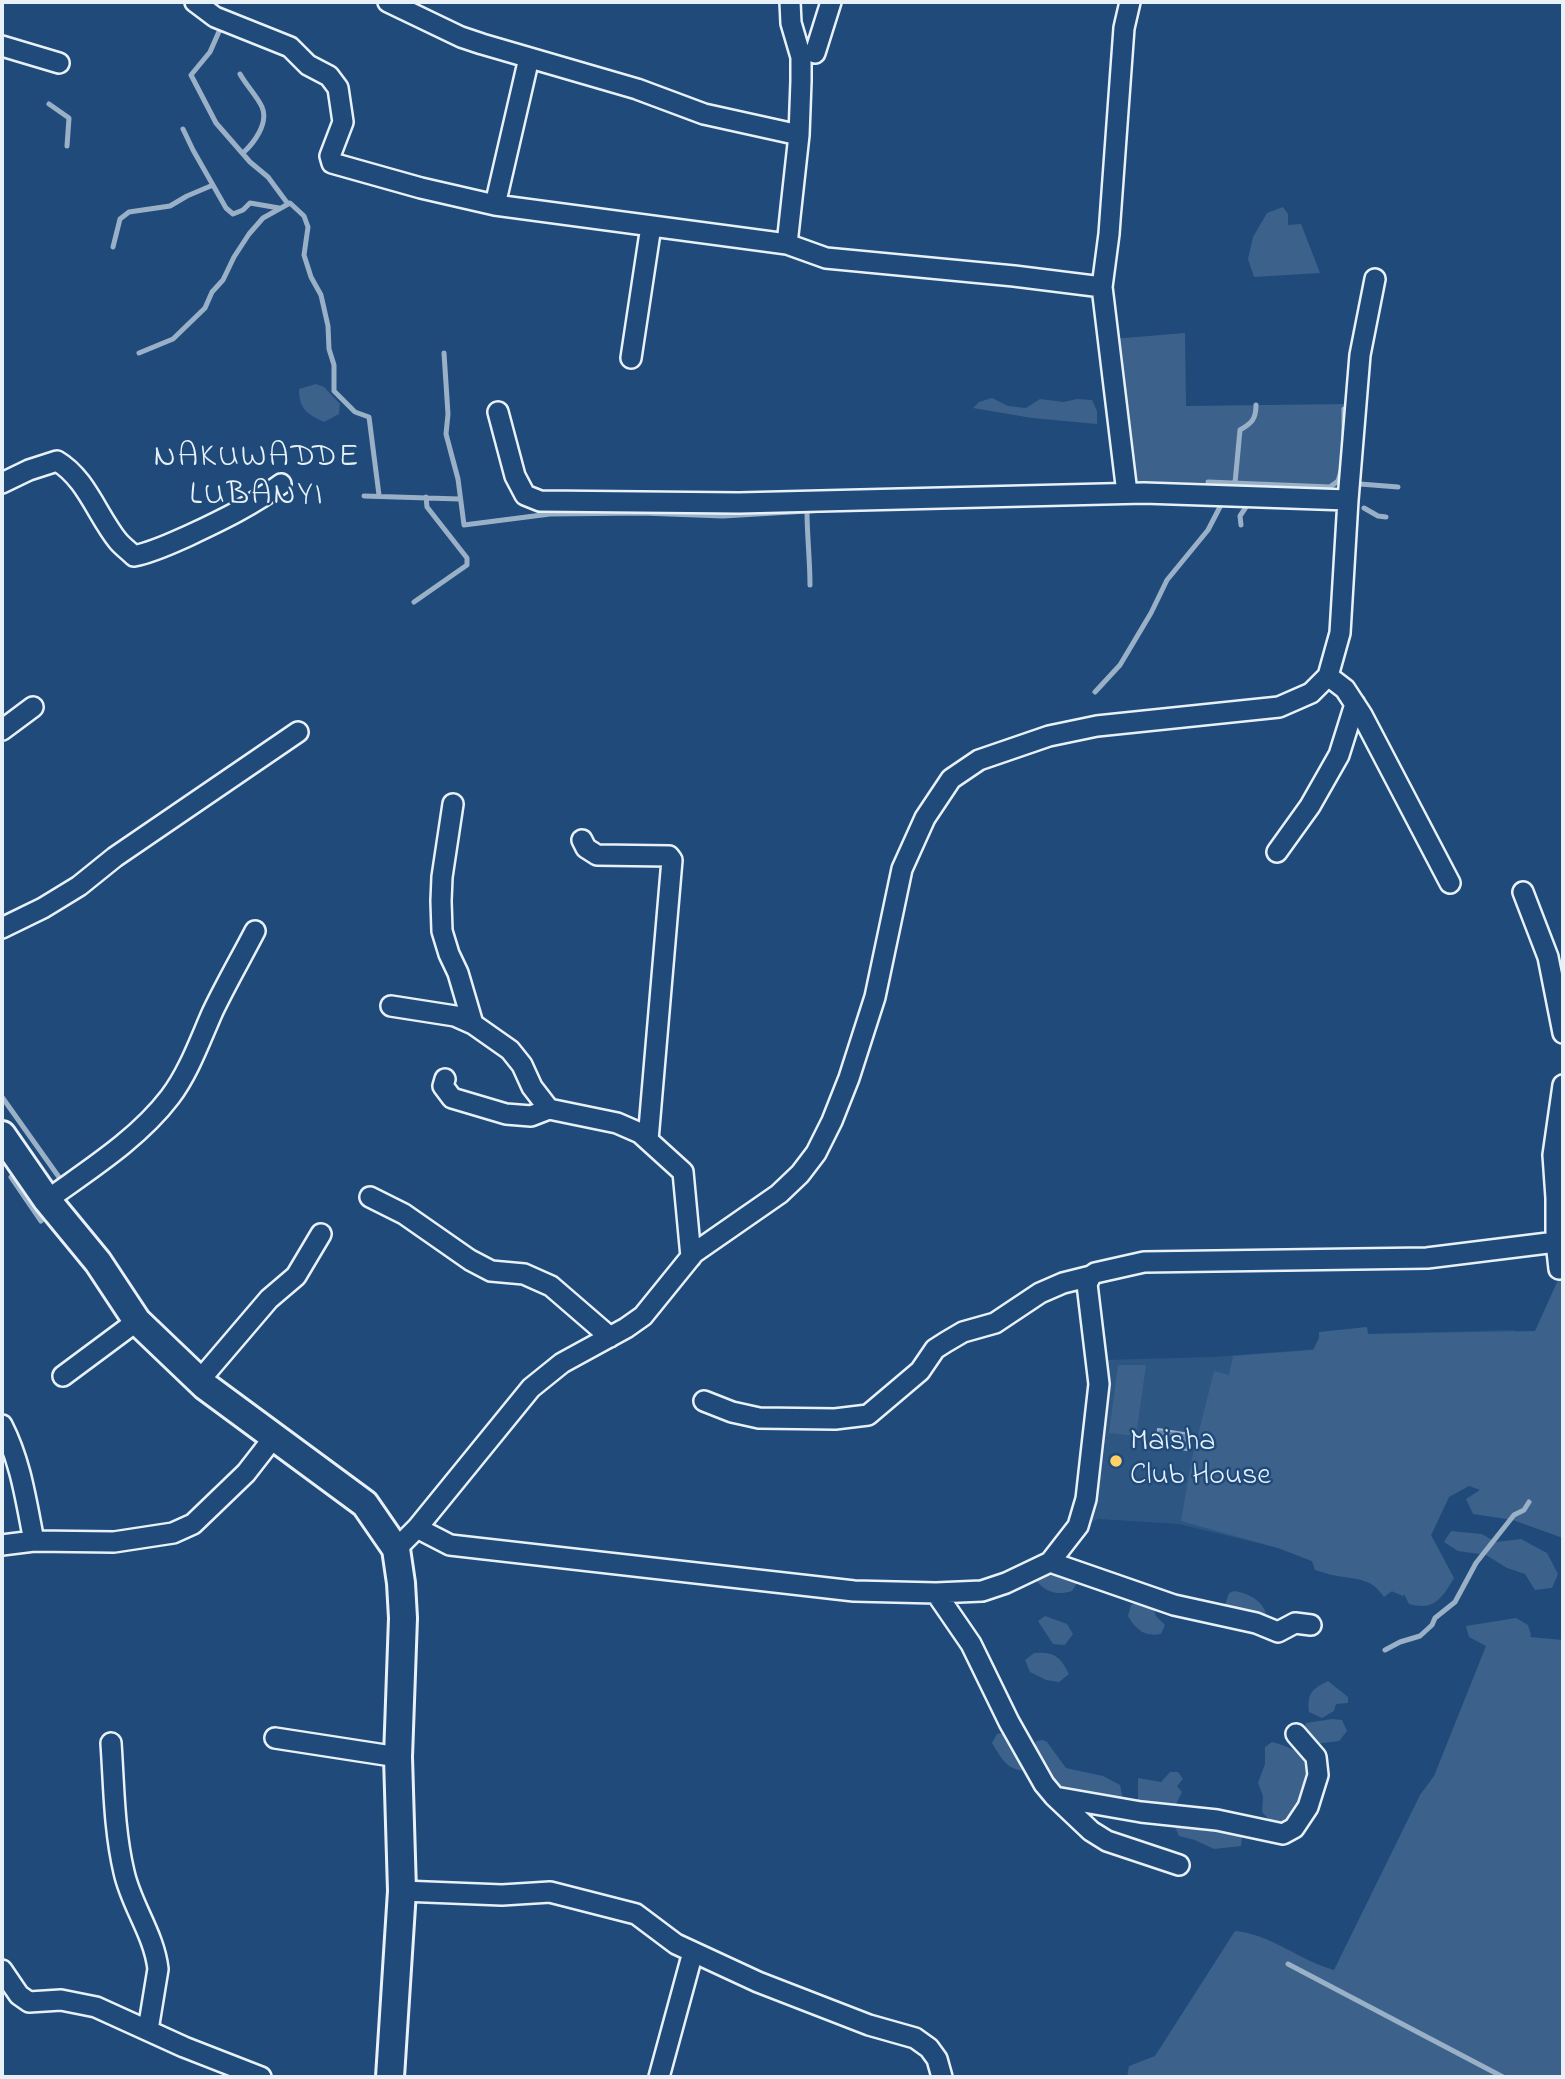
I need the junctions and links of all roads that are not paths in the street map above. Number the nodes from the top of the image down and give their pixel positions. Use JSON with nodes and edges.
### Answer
{"nodes":[{"id":1,"x":195,"y":2,"type":"edge"},
{"id":2,"x":388,"y":2,"type":"edge"},
{"id":3,"x":790,"y":2,"type":"edge"},
{"id":4,"x":831,"y":2,"type":"edge"},
{"id":5,"x":1130,"y":2,"type":"edge"},
{"id":6,"x":221,"y":11,"type":"edge"},
{"id":7,"x":2,"y":46,"type":"edge"},
{"id":8,"x":815,"y":54,"type":"junction"},
{"id":9,"x":529,"y":58,"type":"junction"},
{"id":10,"x":58,"y":63,"type":"dead end"},
{"id":11,"x":799,"y":135,"type":"junction"},
{"id":12,"x":495,"y":205,"type":"junction"},
{"id":13,"x":651,"y":226,"type":"junction"},
{"id":14,"x":787,"y":244,"type":"junction"},
{"id":15,"x":1375,"y":279,"type":"dead end"},
{"id":16,"x":1102,"y":287,"type":"junction"},
{"id":17,"x":631,"y":358,"type":"dead end"},
{"id":18,"x":498,"y":412,"type":"dead end"},
{"id":19,"x":2,"y":483,"type":"edge"},
{"id":20,"x":281,"y":484,"type":"dead end"},
{"id":21,"x":1127,"y":493,"type":"junction"},
{"id":22,"x":1348,"y":500,"type":"junction"},
{"id":23,"x":1328,"y":676,"type":"junction"},
{"id":24,"x":1355,"y":704,"type":"junction"},
{"id":25,"x":33,"y":707,"type":"dead end"},
{"id":26,"x":2,"y":730,"type":"edge"},
{"id":27,"x":298,"y":732,"type":"dead end"},
{"id":28,"x":453,"y":804,"type":"dead end"},
{"id":29,"x":582,"y":840,"type":"dead end"},
{"id":30,"x":1277,"y":852,"type":"dead end"},
{"id":31,"x":1450,"y":883,"type":"dead end"},
{"id":32,"x":1523,"y":892,"type":"dead end"},
{"id":33,"x":2,"y":928,"type":"edge"},
{"id":34,"x":256,"y":931,"type":"dead end"},
{"id":35,"x":391,"y":1006,"type":"dead end"},
{"id":36,"x":473,"y":1024,"type":"junction"},
{"id":37,"x":1563,"y":1033,"type":"edge"},
{"id":38,"x":444,"y":1079,"type":"dead end"},
{"id":39,"x":1563,"y":1085,"type":"edge"},
{"id":40,"x":549,"y":1109,"type":"junction"},
{"id":41,"x":2,"y":1135,"type":"edge"},
{"id":42,"x":648,"y":1140,"type":"junction"},
{"id":43,"x":370,"y":1197,"type":"dead end"},
{"id":44,"x":47,"y":1200,"type":"junction"},
{"id":45,"x":321,"y":1234,"type":"dead end"},
{"id":46,"x":1556,"y":1242,"type":"junction"},
{"id":47,"x":691,"y":1257,"type":"junction"},
{"id":48,"x":1559,"y":1269,"type":"dead end"},
{"id":49,"x":1091,"y":1276,"type":"junction"},
{"id":50,"x":137,"y":1321,"type":"junction"},
{"id":51,"x":610,"y":1337,"type":"junction"},
{"id":52,"x":63,"y":1376,"type":"dead end"},
{"id":53,"x":198,"y":1381,"type":"junction"},
{"id":54,"x":704,"y":1401,"type":"dead end"},
{"id":55,"x":2,"y":1425,"type":"edge"},
{"id":56,"x":274,"y":1437,"type":"junction"},
{"id":57,"x":417,"y":1528,"type":"junction"},
{"id":58,"x":34,"y":1541,"type":"junction"},
{"id":59,"x":2,"y":1545,"type":"edge"},
{"id":60,"x":396,"y":1549,"type":"junction"},
{"id":61,"x":1050,"y":1562,"type":"junction"},
{"id":62,"x":936,"y":1593,"type":"junction"},
{"id":63,"x":1311,"y":1626,"type":"dead end"},
{"id":64,"x":1296,"y":1734,"type":"dead end"},
{"id":65,"x":275,"y":1738,"type":"dead end"},
{"id":66,"x":111,"y":1743,"type":"dead end"},
{"id":67,"x":398,"y":1757,"type":"junction"},
{"id":68,"x":1054,"y":1796,"type":"junction"},
{"id":69,"x":1179,"y":1865,"type":"dead end"},
{"id":70,"x":402,"y":1891,"type":"junction"},
{"id":71,"x":693,"y":1952,"type":"junction"},
{"id":72,"x":2,"y":1970,"type":"edge"},
{"id":73,"x":148,"y":2030,"type":"junction"},
{"id":74,"x":261,"y":2077,"type":"edge"},
{"id":75,"x":390,"y":2077,"type":"edge"},
{"id":76,"x":659,"y":2077,"type":"edge"},
{"id":77,"x":942,"y":2077,"type":"edge"}],
"edges":[{"from":1,"to":6,"type":"street"},
{"from":2,"to":9,"type":"street"},
{"from":3,"to":8,"type":"street"},
{"from":4,"to":8,"type":"street"},
{"from":5,"to":16,"type":"street"},
{"from":6,"to":12,"type":"street"},
{"from":7,"to":10,"type":"street"},
{"from":8,"to":11,"type":"street"},
{"from":9,"to":11,"type":"street"},
{"from":9,"to":12,"type":"street"},
{"from":11,"to":14,"type":"street"},
{"from":12,"to":13,"type":"street"},
{"from":13,"to":14,"type":"street"},
{"from":13,"to":17,"type":"street"},
{"from":14,"to":16,"type":"street"},
{"from":15,"to":22,"type":"street"},
{"from":16,"to":21,"type":"street"},
{"from":18,"to":21,"type":"street"},
{"from":19,"to":20,"type":"street"},
{"from":21,"to":22,"type":"street"},
{"from":22,"to":23,"type":"street"},
{"from":23,"to":24,"type":"street"},
{"from":23,"to":47,"type":"street"},
{"from":24,"to":30,"type":"street"},
{"from":24,"to":31,"type":"street"},
{"from":25,"to":26,"type":"street"},
{"from":27,"to":33,"type":"street"},
{"from":28,"to":36,"type":"street"},
{"from":29,"to":42,"type":"street"},
{"from":32,"to":37,"type":"street"},
{"from":34,"to":44,"type":"street"},
{"from":35,"to":36,"type":"street"},
{"from":36,"to":40,"type":"street"},
{"from":38,"to":40,"type":"street"},
{"from":39,"to":46,"type":"street"},
{"from":40,"to":42,"type":"street"},
{"from":41,"to":44,"type":"street"},
{"from":42,"to":47,"type":"street"},
{"from":43,"to":51,"type":"street"},
{"from":44,"to":50,"type":"street"},
{"from":45,"to":53,"type":"street"},
{"from":46,"to":48,"type":"street"},
{"from":46,"to":49,"type":"street"},
{"from":47,"to":51,"type":"street"},
{"from":49,"to":54,"type":"street"},
{"from":49,"to":61,"type":"street"},
{"from":50,"to":52,"type":"street"},
{"from":50,"to":53,"type":"street"},
{"from":51,"to":57,"type":"street"},
{"from":53,"to":56,"type":"street"},
{"from":55,"to":58,"type":"street"},
{"from":56,"to":58,"type":"street"},
{"from":56,"to":60,"type":"street"},
{"from":57,"to":60,"type":"street"},
{"from":57,"to":62,"type":"street"},
{"from":58,"to":59,"type":"street"},
{"from":60,"to":67,"type":"street"},
{"from":61,"to":62,"type":"street"},
{"from":61,"to":63,"type":"street"},
{"from":62,"to":68,"type":"street"},
{"from":64,"to":68,"type":"street"},
{"from":65,"to":67,"type":"street"},
{"from":66,"to":73,"type":"street"},
{"from":67,"to":70,"type":"street"},
{"from":68,"to":69,"type":"street"},
{"from":70,"to":71,"type":"street"},
{"from":70,"to":75,"type":"street"},
{"from":71,"to":76,"type":"street"},
{"from":71,"to":77,"type":"street"},
{"from":72,"to":73,"type":"street"},
{"from":73,"to":74,"type":"street"}]}
